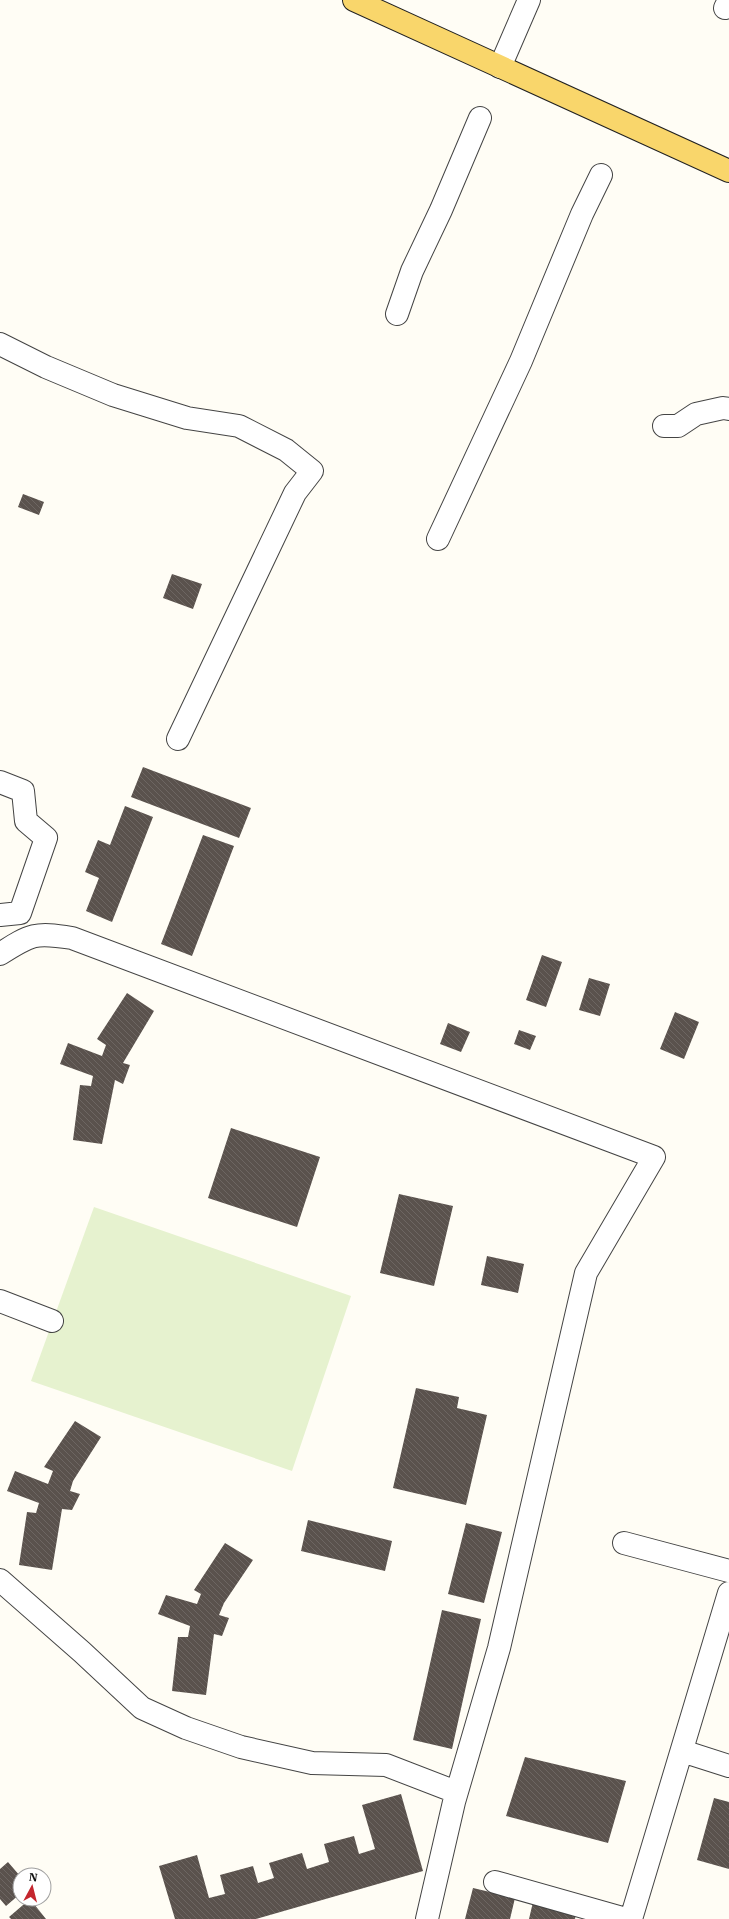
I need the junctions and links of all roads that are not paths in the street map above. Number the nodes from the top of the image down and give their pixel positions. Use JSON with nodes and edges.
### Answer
{"nodes":[{"id":1,"x":354,"y":0,"type":"edge"},
{"id":2,"x":530,"y":0,"type":"edge"},
{"id":3,"x":500,"y":67,"type":"junction"},
{"id":4,"x":480,"y":118,"type":"dead end"},
{"id":5,"x":729,"y":171,"type":"edge"},
{"id":6,"x":601,"y":175,"type":"dead end"},
{"id":7,"x":397,"y":314,"type":"dead end"},
{"id":8,"x":0,"y":344,"type":"edge"},
{"id":9,"x":729,"y":409,"type":"edge"},
{"id":10,"x":664,"y":426,"type":"dead end"},
{"id":11,"x":438,"y":539,"type":"dead end"},
{"id":12,"x":178,"y":739,"type":"dead end"},
{"id":13,"x":0,"y":782,"type":"edge"},
{"id":14,"x":0,"y":915,"type":"edge"},
{"id":15,"x":0,"y":954,"type":"edge"},
{"id":16,"x":0,"y":1301,"type":"edge"},
{"id":17,"x":52,"y":1321,"type":"dead end"},
{"id":18,"x":624,"y":1544,"type":"dead end"},
{"id":19,"x":729,"y":1571,"type":"edge"},
{"id":20,"x":0,"y":1580,"type":"edge"},
{"id":21,"x":729,"y":1593,"type":"edge"},
{"id":22,"x":682,"y":1751,"type":"junction"},
{"id":23,"x":729,"y":1766,"type":"edge"},
{"id":24,"x":456,"y":1792,"type":"junction"},
{"id":25,"x":495,"y":1882,"type":"dead end"},
{"id":26,"x":427,"y":1919,"type":"edge"},
{"id":27,"x":626,"y":1919,"type":"edge"},
{"id":28,"x":631,"y":1919,"type":"edge"}],
"edges":[{"from":1,"to":3,"type":"main road"},
{"from":2,"to":3,"type":"street"},
{"from":3,"to":5,"type":"main road"},
{"from":4,"to":7,"type":"street"},
{"from":6,"to":11,"type":"street"},
{"from":8,"to":12,"type":"street"},
{"from":9,"to":10,"type":"street"},
{"from":13,"to":14,"type":"street"},
{"from":15,"to":24,"type":"street"},
{"from":16,"to":17,"type":"street"},
{"from":18,"to":19,"type":"street"},
{"from":20,"to":24,"type":"street"},
{"from":21,"to":22,"type":"street"},
{"from":22,"to":23,"type":"street"},
{"from":22,"to":28,"type":"street"},
{"from":24,"to":26,"type":"street"},
{"from":25,"to":27,"type":"street"}]}
